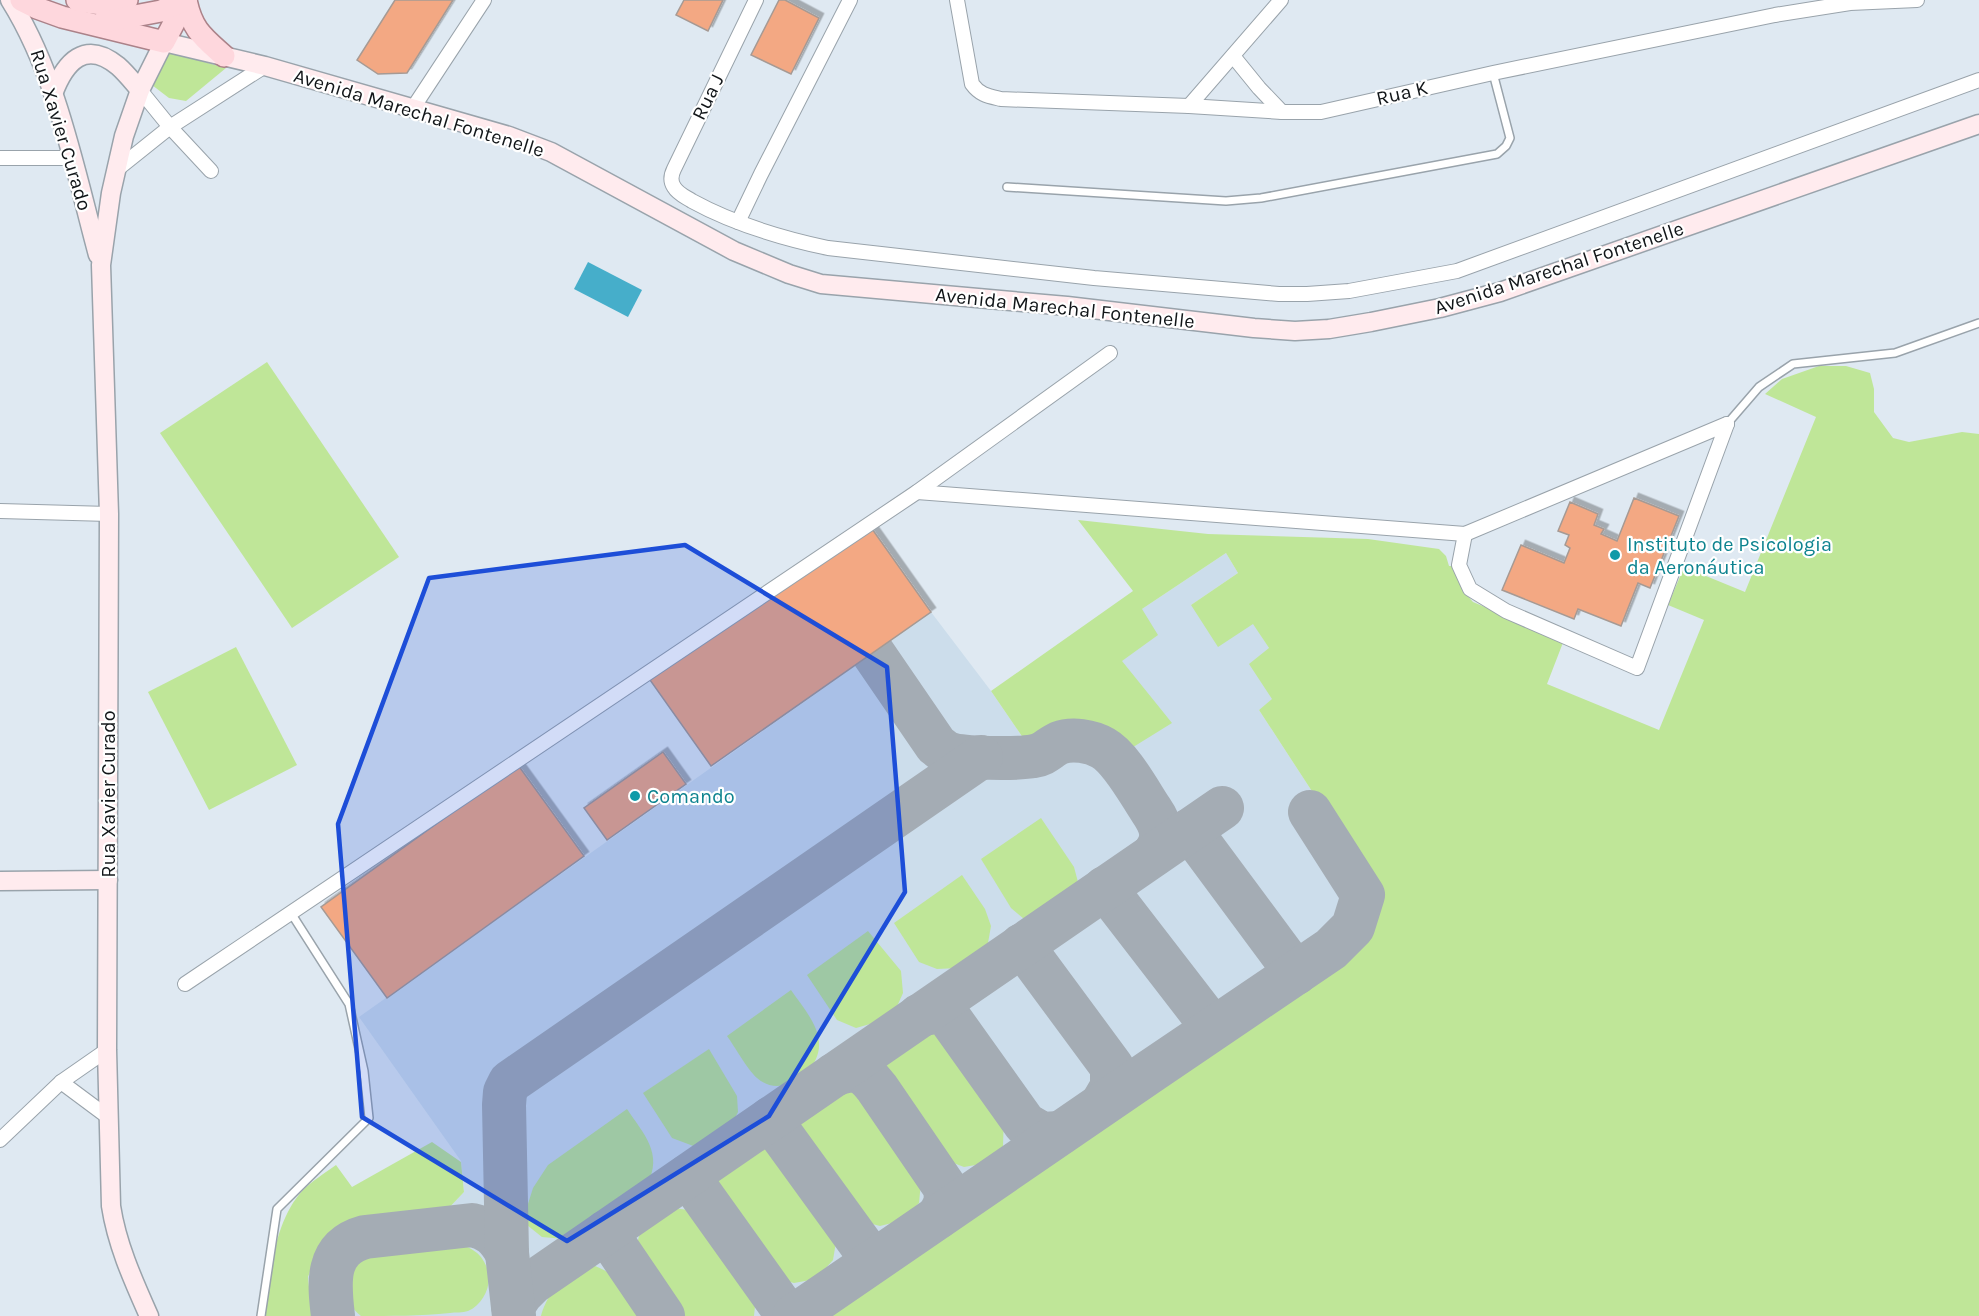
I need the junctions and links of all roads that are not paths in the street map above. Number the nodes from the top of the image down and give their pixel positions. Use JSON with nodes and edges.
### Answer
{"nodes":[{"id":1,"x":10,"y":0,"type":"edge"},
{"id":2,"x":21,"y":0,"type":"edge"},
{"id":3,"x":127,"y":0,"type":"edge"},
{"id":4,"x":186,"y":0,"type":"edge"},
{"id":5,"x":484,"y":0,"type":"edge"},
{"id":6,"x":756,"y":0,"type":"edge"},
{"id":7,"x":850,"y":0,"type":"edge"},
{"id":8,"x":957,"y":0,"type":"edge"},
{"id":9,"x":1281,"y":0,"type":"edge"},
{"id":10,"x":1917,"y":0,"type":"edge"},
{"id":11,"x":88,"y":9,"type":"edge"},
{"id":12,"x":164,"y":42,"type":"junction"},
{"id":13,"x":1233,"y":56,"type":"junction"},
{"id":14,"x":224,"y":57,"type":"junction"},
{"id":15,"x":265,"y":66,"type":"junction"},
{"id":16,"x":1493,"y":73,"type":"junction"},
{"id":17,"x":1979,"y":80,"type":"edge"},
{"id":18,"x":140,"y":90,"type":"junction"},
{"id":19,"x":53,"y":94,"type":"junction"},
{"id":20,"x":1189,"y":106,"type":"junction"},
{"id":21,"x":413,"y":108,"type":"junction"},
{"id":22,"x":1282,"y":112,"type":"junction"},
{"id":23,"x":1979,"y":124,"type":"edge"},
{"id":24,"x":170,"y":127,"type":"junction"},
{"id":25,"x":0,"y":158,"type":"edge"},
{"id":26,"x":72,"y":158,"type":"junction"},
{"id":27,"x":115,"y":171,"type":"junction"},
{"id":28,"x":211,"y":171,"type":"dead end"},
{"id":29,"x":1007,"y":186,"type":"dead end"},
{"id":30,"x":738,"y":222,"type":"junction"},
{"id":31,"x":101,"y":265,"type":"junction"},
{"id":32,"x":1979,"y":323,"type":"edge"},
{"id":33,"x":1110,"y":353,"type":"dead end"},
{"id":34,"x":1727,"y":424,"type":"junction"},
{"id":35,"x":917,"y":492,"type":"junction"},
{"id":36,"x":0,"y":511,"type":"edge"},
{"id":37,"x":109,"y":513,"type":"junction"},
{"id":38,"x":1465,"y":534,"type":"junction"},
{"id":39,"x":108,"y":880,"type":"junction"},
{"id":40,"x":0,"y":881,"type":"edge"},
{"id":41,"x":291,"y":913,"type":"junction"},
{"id":42,"x":185,"y":984,"type":"dead end"},
{"id":43,"x":107,"y":1050,"type":"junction"},
{"id":44,"x":61,"y":1082,"type":"junction"},
{"id":45,"x":108,"y":1117,"type":"junction"},
{"id":46,"x":0,"y":1140,"type":"edge"},
{"id":47,"x":149,"y":1316,"type":"edge"},
{"id":48,"x":261,"y":1316,"type":"edge"}],
"edges":[{"from":1,"to":19,"type":"main road","name":"Rua Xavier Curado"},
{"from":2,"to":11,"type":"main road"},
{"from":3,"to":11,"type":"main road"},
{"from":4,"to":11,"type":"main road"},
{"from":4,"to":12,"type":"main road"},
{"from":4,"to":14,"type":"main road"},
{"from":5,"to":21,"type":"street"},
{"from":6,"to":30,"type":"street","name":"Rua J"},
{"from":7,"to":30,"type":"street"},
{"from":8,"to":20,"type":"street","name":"Rua K"},
{"from":9,"to":13,"type":"street"},
{"from":10,"to":16,"type":"street","name":"Rua K"},
{"from":11,"to":12,"type":"main road"},
{"from":12,"to":14,"type":"main road","name":"Avenida Marechal Fontenelle"},
{"from":12,"to":18,"type":"main road","name":"Rua Xavier Curado"},
{"from":13,"to":20,"type":"street"},
{"from":13,"to":22,"type":"street"},
{"from":14,"to":15,"type":"main road","name":"Avenida Marechal Fontenelle"},
{"from":15,"to":21,"type":"main road","name":"Avenida Marechal Fontenelle"},
{"from":15,"to":24,"type":"street"},
{"from":16,"to":22,"type":"street","name":"Rua K"},
{"from":16,"to":29,"type":"lane"},
{"from":17,"to":30,"type":"street"},
{"from":18,"to":19,"type":"main road"},
{"from":18,"to":24,"type":"street"},
{"from":18,"to":27,"type":"main road","name":"Rua Xavier Curado"},
{"from":19,"to":26,"type":"main road","name":"Rua Xavier Curado"},
{"from":20,"to":22,"type":"street","name":"Rua K"},
{"from":21,"to":23,"type":"main road","name":"Avenida Marechal Fontenelle"},
{"from":24,"to":27,"type":"street"},
{"from":24,"to":28,"type":"street"},
{"from":25,"to":26,"type":"street"},
{"from":26,"to":31,"type":"main road","name":"Rua Xavier Curado"},
{"from":27,"to":31,"type":"main road","name":"Rua Xavier Curado"},
{"from":31,"to":37,"type":"main road","name":"Rua Xavier Curado"},
{"from":32,"to":34,"type":"lane"},
{"from":33,"to":35,"type":"street"},
{"from":34,"to":38,"type":"street"},
{"from":34,"to":38,"type":"street"},
{"from":35,"to":38,"type":"street"},
{"from":35,"to":41,"type":"street"},
{"from":36,"to":37,"type":"street"},
{"from":37,"to":39,"type":"main road","name":"Rua Xavier Curado"},
{"from":39,"to":40,"type":"main road"},
{"from":39,"to":43,"type":"main road","name":"Rua Xavier Curado"},
{"from":41,"to":42,"type":"street"},
{"from":41,"to":48,"type":"lane"},
{"from":43,"to":44,"type":"street"},
{"from":43,"to":45,"type":"main road","name":"Rua Xavier Curado"},
{"from":44,"to":45,"type":"street"},
{"from":44,"to":46,"type":"street"},
{"from":45,"to":47,"type":"main road","name":"Rua Xavier Curado"}]}
